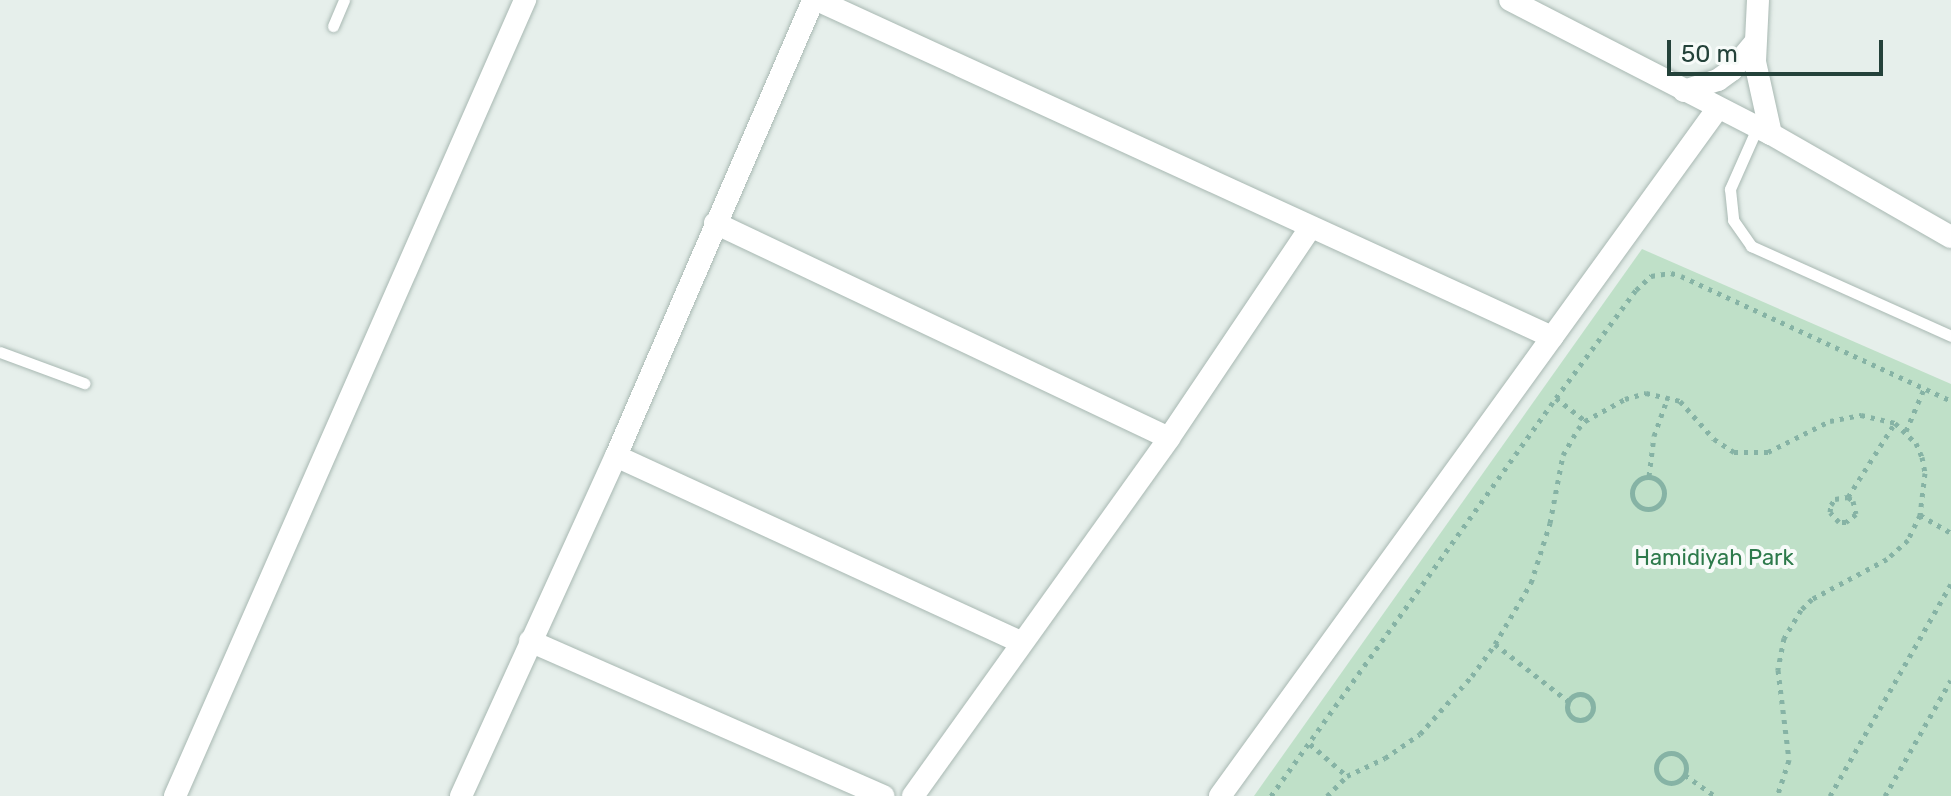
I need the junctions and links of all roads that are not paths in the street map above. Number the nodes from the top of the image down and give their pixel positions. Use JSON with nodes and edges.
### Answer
{"nodes":[{"id":1,"x":344,"y":0,"type":"edge"},
{"id":2,"x":525,"y":0,"type":"edge"},
{"id":3,"x":815,"y":0,"type":"edge"},
{"id":4,"x":1510,"y":0,"type":"edge"},
{"id":5,"x":1758,"y":0,"type":"edge"},
{"id":6,"x":333,"y":26,"type":"dead end"},
{"id":7,"x":1755,"y":43,"type":"junction"},
{"id":8,"x":1684,"y":91,"type":"junction"},
{"id":9,"x":1718,"y":108,"type":"junction"},
{"id":10,"x":1764,"y":131,"type":"junction"},
{"id":11,"x":715,"y":223,"type":"junction"},
{"id":12,"x":1310,"y":228,"type":"junction"},
{"id":13,"x":1951,"y":237,"type":"edge"},
{"id":14,"x":1951,"y":336,"type":"edge"},
{"id":15,"x":1552,"y":337,"type":"junction"},
{"id":16,"x":0,"y":352,"type":"edge"},
{"id":17,"x":84,"y":383,"type":"dead end"},
{"id":18,"x":1169,"y":438,"type":"junction"},
{"id":19,"x":616,"y":456,"type":"junction"},
{"id":20,"x":530,"y":641,"type":"junction"},
{"id":21,"x":1020,"y":642,"type":"junction"},
{"id":22,"x":175,"y":796,"type":"edge"},
{"id":23,"x":461,"y":796,"type":"edge"},
{"id":24,"x":883,"y":796,"type":"edge"},
{"id":25,"x":913,"y":796,"type":"edge"},
{"id":26,"x":1220,"y":796,"type":"edge"}],
"edges":[{"from":1,"to":6,"type":"lane"},
{"from":2,"to":22,"type":"street"},
{"from":3,"to":11,"type":"street"},
{"from":3,"to":12,"type":"street"},
{"from":4,"to":8,"type":"street"},
{"from":5,"to":7,"type":"street"},
{"from":7,"to":8,"type":"street"},
{"from":7,"to":10,"type":"street"},
{"from":8,"to":9,"type":"street"},
{"from":9,"to":10,"type":"street"},
{"from":9,"to":15,"type":"street"},
{"from":10,"to":13,"type":"street"},
{"from":10,"to":14,"type":"lane"},
{"from":11,"to":18,"type":"street"},
{"from":11,"to":19,"type":"street"},
{"from":12,"to":15,"type":"street"},
{"from":12,"to":18,"type":"street"},
{"from":15,"to":26,"type":"street"},
{"from":16,"to":17,"type":"lane"},
{"from":18,"to":21,"type":"street"},
{"from":19,"to":20,"type":"street"},
{"from":19,"to":21,"type":"street"},
{"from":20,"to":23,"type":"street"},
{"from":20,"to":24,"type":"street"},
{"from":21,"to":25,"type":"street"}]}
